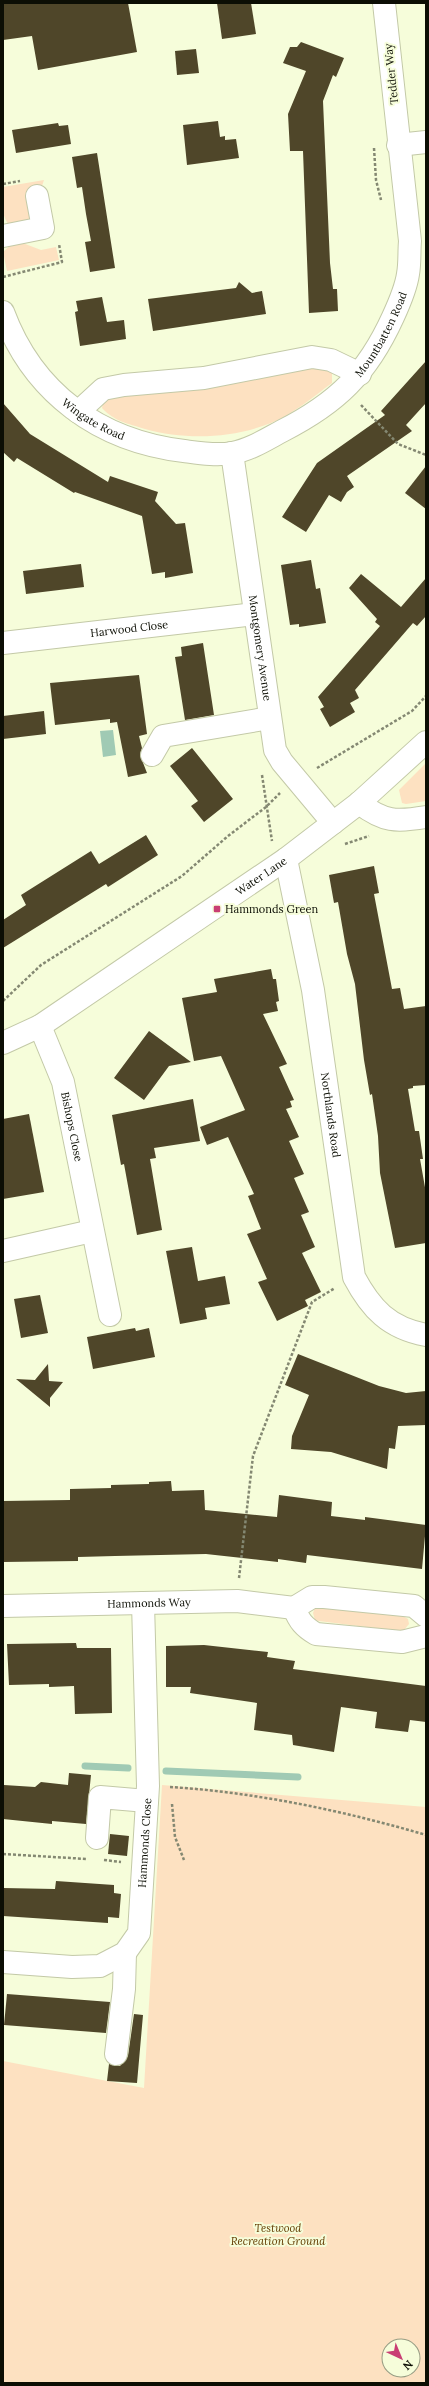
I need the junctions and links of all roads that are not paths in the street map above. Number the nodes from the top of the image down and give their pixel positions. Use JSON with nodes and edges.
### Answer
{"nodes":[{"id":1,"x":384,"y":3,"type":"edge"},
{"id":2,"x":426,"y":142,"type":"edge"},
{"id":3,"x":398,"y":144,"type":"junction"},
{"id":4,"x":37,"y":196,"type":"dead end"},
{"id":5,"x":3,"y":236,"type":"edge"},
{"id":6,"x":3,"y":312,"type":"edge"},
{"id":7,"x":352,"y":382,"type":"junction"},
{"id":8,"x":78,"y":412,"type":"junction"},
{"id":9,"x":232,"y":453,"type":"junction"},
{"id":10,"x":254,"y":614,"type":"junction"},
{"id":11,"x":3,"y":643,"type":"edge"},
{"id":12,"x":270,"y":718,"type":"junction"},
{"id":13,"x":426,"y":742,"type":"edge"},
{"id":14,"x":152,"y":756,"type":"dead end"},
{"id":15,"x":359,"y":803,"type":"junction"},
{"id":16,"x":426,"y":817,"type":"edge"},
{"id":17,"x":333,"y":823,"type":"junction"},
{"id":18,"x":286,"y":859,"type":"junction"},
{"id":19,"x":40,"y":1026,"type":"junction"},
{"id":20,"x":3,"y":1043,"type":"edge"},
{"id":21,"x":92,"y":1231,"type":"junction"},
{"id":22,"x":3,"y":1251,"type":"edge"},
{"id":23,"x":110,"y":1315,"type":"dead end"},
{"id":24,"x":426,"y":1334,"type":"edge"},
{"id":25,"x":143,"y":1603,"type":"junction"},
{"id":26,"x":3,"y":1606,"type":"edge"},
{"id":27,"x":294,"y":1608,"type":"junction"},
{"id":28,"x":426,"y":1616,"type":"edge"},
{"id":29,"x":426,"y":1636,"type":"edge"},
{"id":30,"x":147,"y":1794,"type":"junction"},
{"id":31,"x":97,"y":1838,"type":"dead end"},
{"id":32,"x":125,"y":1953,"type":"junction"},
{"id":33,"x":3,"y":1962,"type":"edge"},
{"id":34,"x":116,"y":2054,"type":"dead end"}],
"edges":[{"from":1,"to":3,"type":"street","name":"Tedder Way"},
{"from":2,"to":3,"type":"street"},
{"from":3,"to":7,"type":"street","name":"Mountbatten Road"},
{"from":4,"to":5,"type":"street"},
{"from":6,"to":8,"type":"street","name":"Wingate Road"},
{"from":7,"to":8,"type":"street"},
{"from":7,"to":9,"type":"street","name":"Mountbatten Road"},
{"from":8,"to":9,"type":"street","name":"Wingate Road"},
{"from":9,"to":10,"type":"street","name":"Montgomery Avenue"},
{"from":10,"to":11,"type":"street","name":"Harwood Close"},
{"from":10,"to":12,"type":"street","name":"Montgomery Avenue"},
{"from":12,"to":14,"type":"street"},
{"from":12,"to":17,"type":"street","name":"Montgomery Avenue"},
{"from":13,"to":15,"type":"street","name":"Water Lane"},
{"from":15,"to":16,"type":"street"},
{"from":15,"to":17,"type":"street","name":"Water Lane"},
{"from":17,"to":18,"type":"street","name":"Water Lane"},
{"from":18,"to":19,"type":"street","name":"Water Lane"},
{"from":18,"to":24,"type":"street","name":"Northlands Road"},
{"from":19,"to":20,"type":"street","name":"Water Lane"},
{"from":19,"to":21,"type":"street","name":"Bishops Close"},
{"from":21,"to":22,"type":"street"},
{"from":21,"to":23,"type":"street","name":"Bishops Close"},
{"from":25,"to":26,"type":"street","name":"Hammonds Way"},
{"from":25,"to":27,"type":"street","name":"Hammonds Way"},
{"from":25,"to":30,"type":"street","name":"Hammonds Close"},
{"from":27,"to":28,"type":"street"},
{"from":27,"to":29,"type":"street"},
{"from":30,"to":31,"type":"street"},
{"from":30,"to":32,"type":"street","name":"Hammonds Close"},
{"from":32,"to":33,"type":"street","name":"Hammonds Close"},
{"from":32,"to":34,"type":"street"}]}
